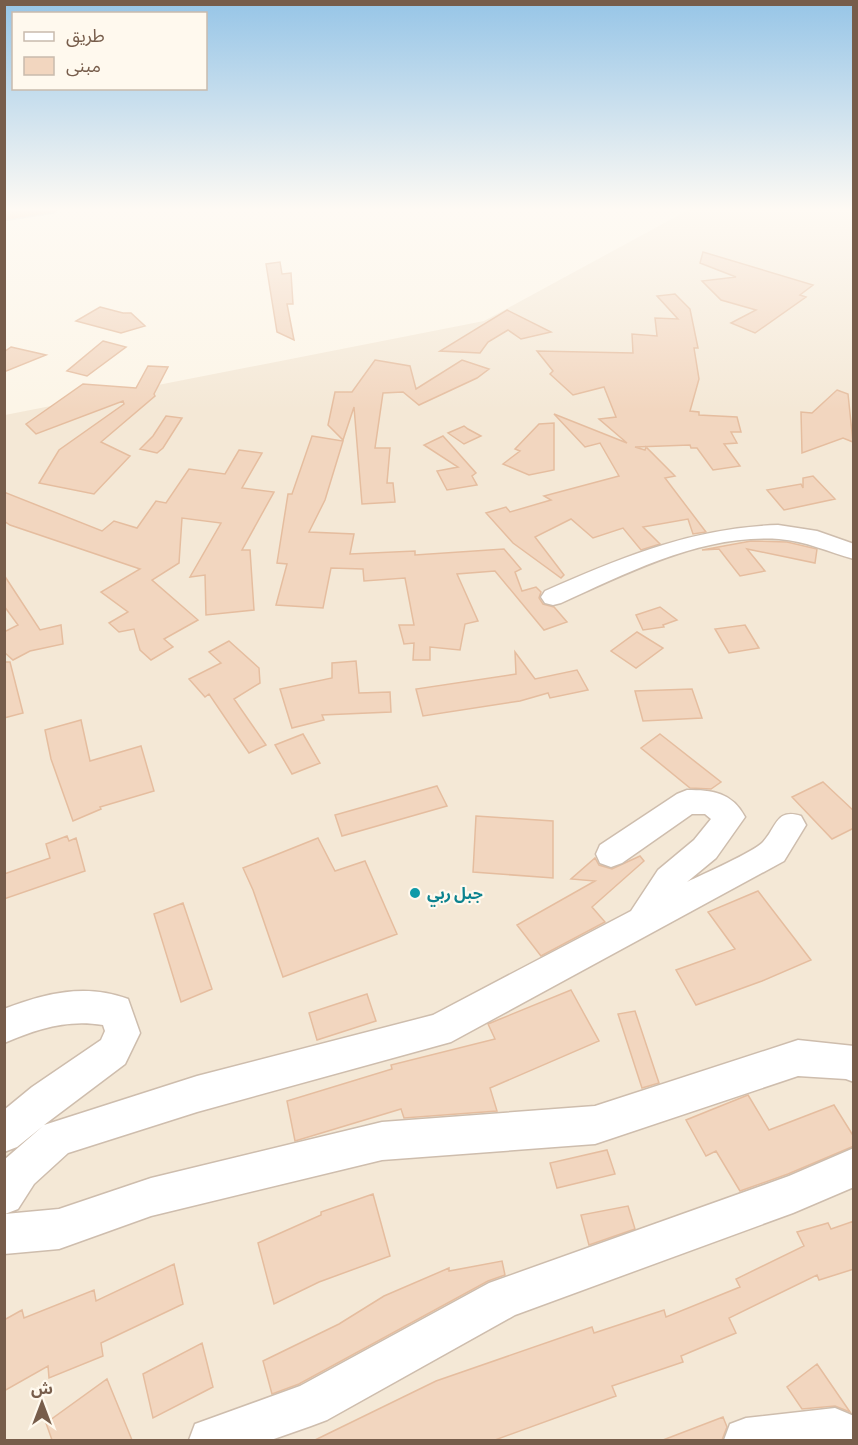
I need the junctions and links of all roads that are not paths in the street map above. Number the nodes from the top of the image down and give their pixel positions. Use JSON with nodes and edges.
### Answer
{"nodes":[{"id":1,"x":854,"y":552,"type":"edge"},
{"id":2,"x":553,"y":597,"type":"dead end"},
{"id":3,"x":791,"y":825,"type":"dead end"},
{"id":4,"x":610,"y":854,"type":"dead end"},
{"id":5,"x":644,"y":919,"type":"junction"},
{"id":6,"x":4,"y":1026,"type":"edge"},
{"id":7,"x":854,"y":1065,"type":"edge"},
{"id":8,"x":4,"y":1134,"type":"edge"},
{"id":9,"x":854,"y":1167,"type":"edge"},
{"id":10,"x":4,"y":1195,"type":"edge"},
{"id":11,"x":4,"y":1234,"type":"edge"},
{"id":12,"x":211,"y":1440,"type":"edge"},
{"id":13,"x":746,"y":1440,"type":"edge"},
{"id":14,"x":852,"y":1440,"type":"edge"}],
"edges":[{"from":1,"to":2,"type":"street"},
{"from":3,"to":5,"type":"street"},
{"from":4,"to":5,"type":"street"},
{"from":5,"to":10,"type":"street"},
{"from":6,"to":8,"type":"street"},
{"from":7,"to":11,"type":"street"},
{"from":9,"to":12,"type":"street"},
{"from":13,"to":14,"type":"street"}]}
